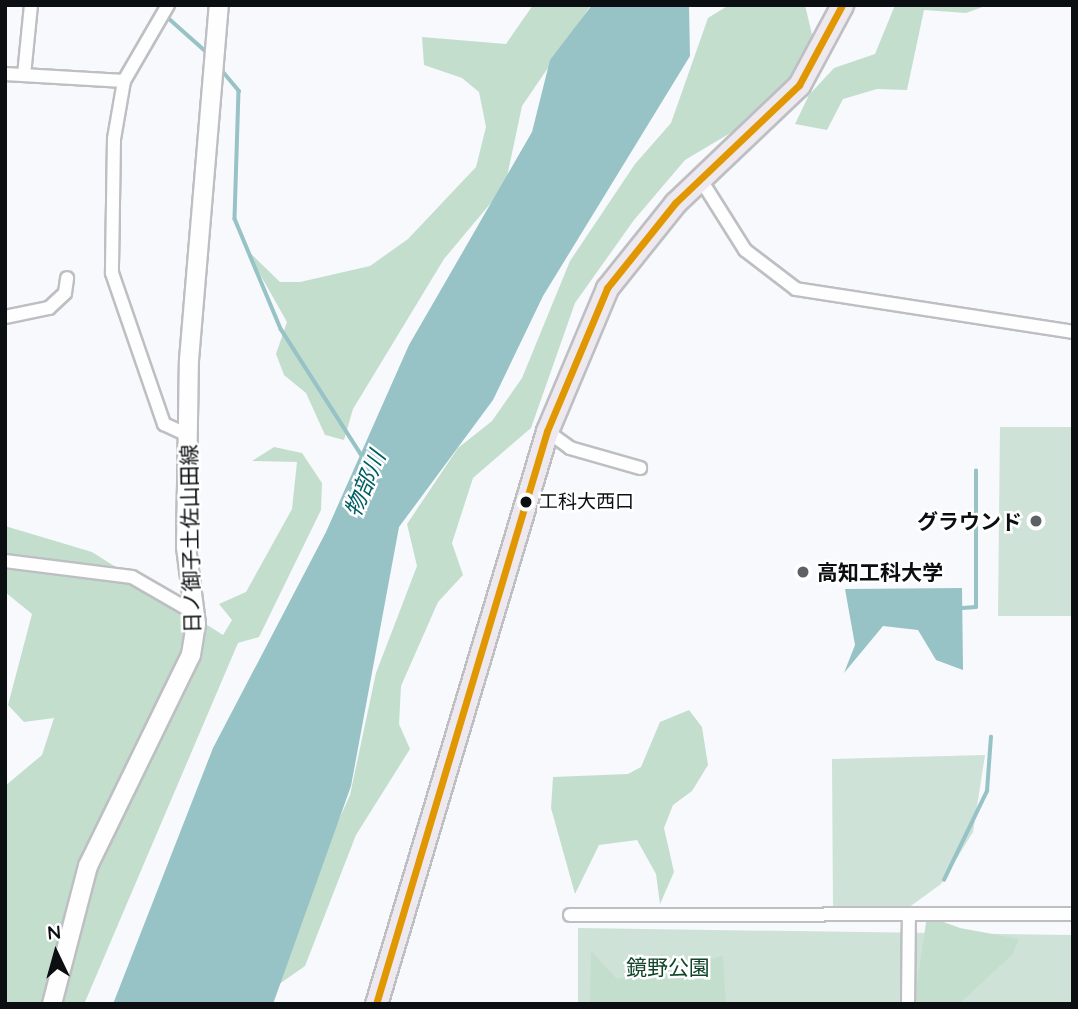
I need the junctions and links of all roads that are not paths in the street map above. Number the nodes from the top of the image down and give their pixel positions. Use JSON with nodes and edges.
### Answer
{"nodes":[{"id":1,"x":31,"y":5,"type":"edge"},
{"id":2,"x":168,"y":5,"type":"edge"},
{"id":3,"x":219,"y":5,"type":"edge"},
{"id":4,"x":842,"y":5,"type":"edge"},
{"id":5,"x":5,"y":74,"type":"edge"},
{"id":6,"x":24,"y":75,"type":"junction"},
{"id":7,"x":124,"y":81,"type":"junction"},
{"id":8,"x":701,"y":180,"type":"junction"},
{"id":9,"x":67,"y":278,"type":"dead end"},
{"id":10,"x":5,"y":317,"type":"edge"},
{"id":11,"x":1073,"y":332,"type":"edge"},
{"id":12,"x":547,"y":431,"type":"junction"},
{"id":13,"x":188,"y":435,"type":"junction"},
{"id":14,"x":640,"y":468,"type":"dead end"},
{"id":15,"x":5,"y":561,"type":"edge"},
{"id":16,"x":196,"y":614,"type":"junction"},
{"id":17,"x":909,"y":914,"type":"junction"},
{"id":18,"x":1073,"y":914,"type":"edge"},
{"id":19,"x":570,"y":915,"type":"dead end"},
{"id":20,"x":52,"y":1004,"type":"edge"},
{"id":21,"x":376,"y":1004,"type":"edge"},
{"id":22,"x":908,"y":1004,"type":"edge"}],
"edges":[{"from":1,"to":6,"type":"street"},
{"from":2,"to":7,"type":"street"},
{"from":3,"to":13,"type":"main road","name":"日ノ御子土佐山田線"},
{"from":4,"to":8,"type":"highway"},
{"from":5,"to":6,"type":"street"},
{"from":6,"to":7,"type":"street"},
{"from":7,"to":13,"type":"street"},
{"from":8,"to":11,"type":"street"},
{"from":8,"to":12,"type":"highway"},
{"from":9,"to":10,"type":"street"},
{"from":12,"to":14,"type":"street"},
{"from":12,"to":21,"type":"highway"},
{"from":13,"to":16,"type":"main road","name":"日ノ御子土佐山田線"},
{"from":15,"to":16,"type":"street"},
{"from":16,"to":20,"type":"main road","name":"日ノ御子土佐山田線"},
{"from":17,"to":18,"type":"street"},
{"from":17,"to":19,"type":"street"},
{"from":17,"to":22,"type":"street"}]}
